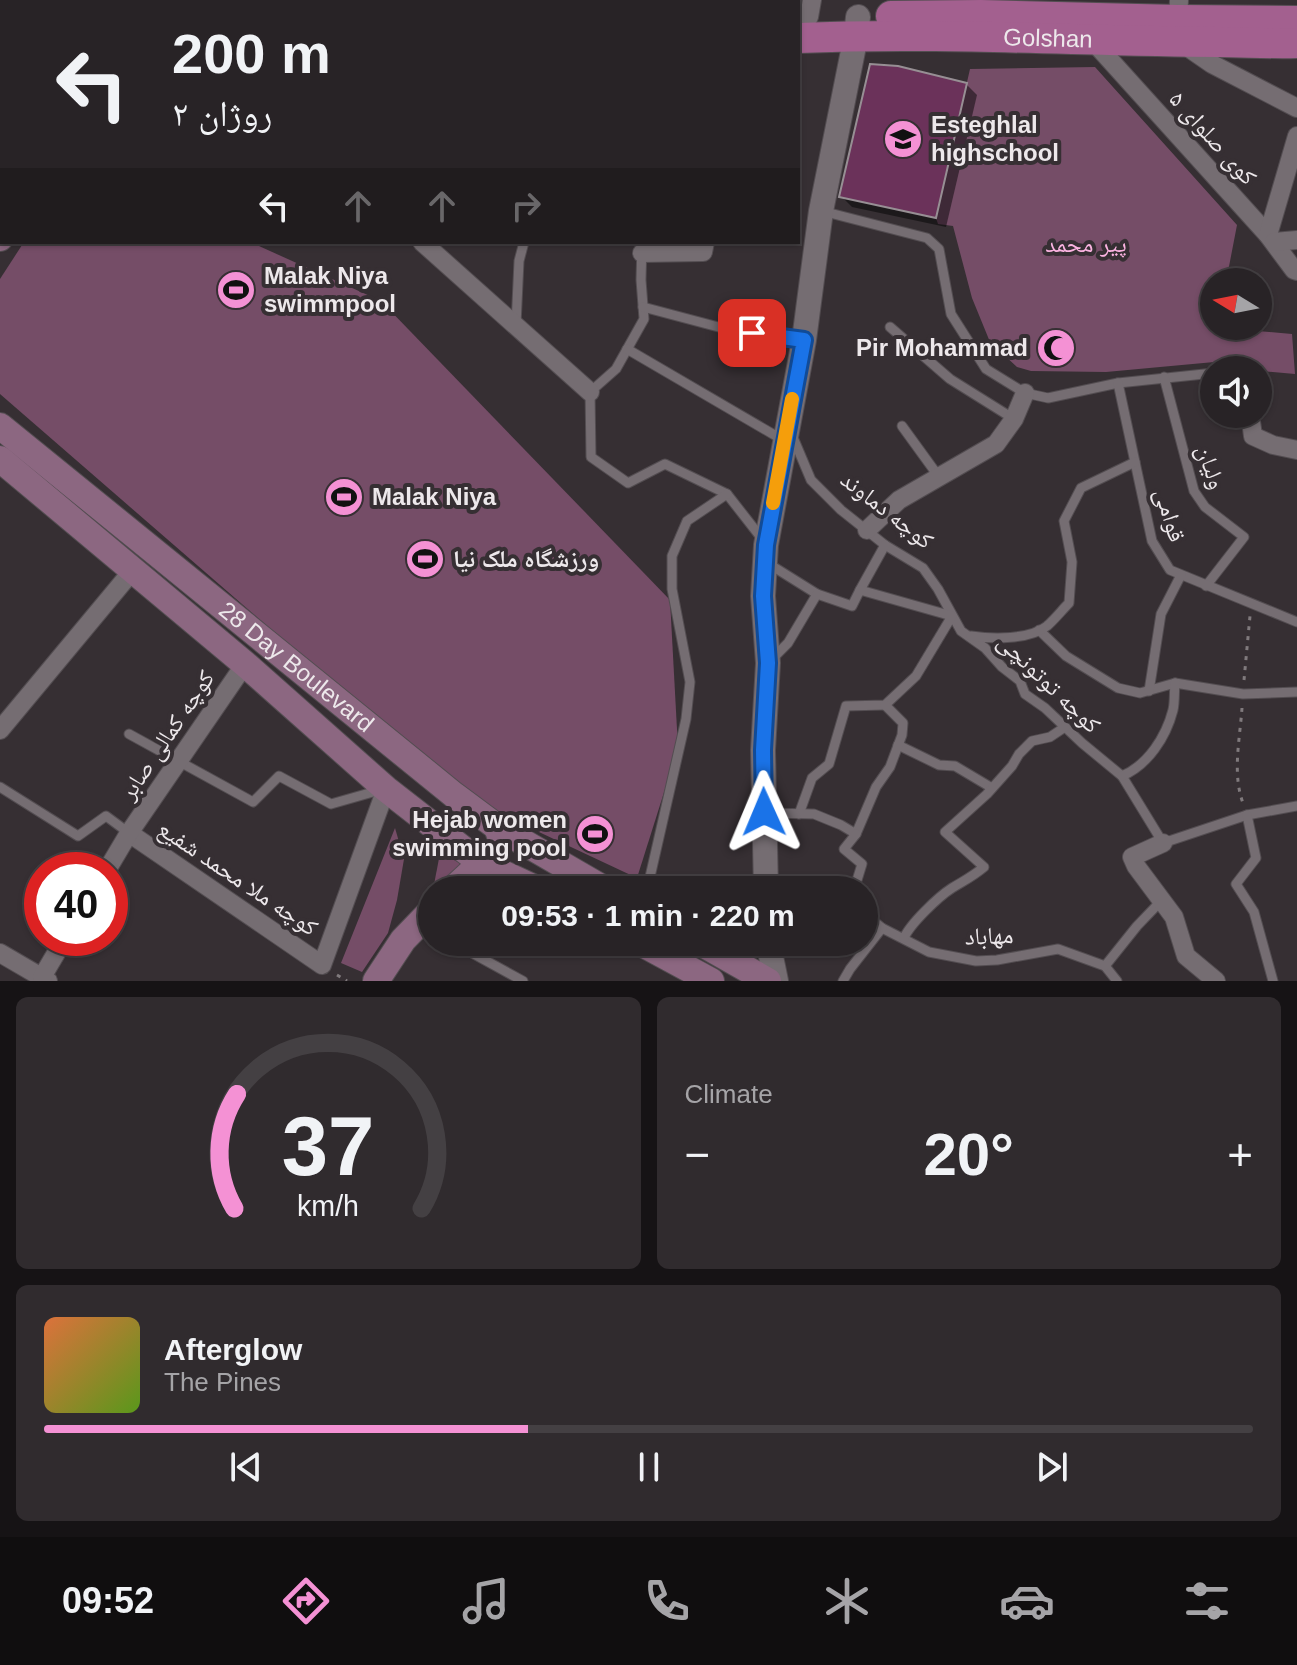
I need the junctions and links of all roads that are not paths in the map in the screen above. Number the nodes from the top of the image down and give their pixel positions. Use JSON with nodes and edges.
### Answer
{"nodes":[{"id":1,"x":983,"y":7,"type":"edge"},
{"id":2,"x":1280,"y":14,"type":"edge"},
{"id":3,"x":868,"y":17,"type":"edge"},
{"id":4,"x":804,"y":18,"type":"edge"},
{"id":5,"x":1179,"y":21,"type":"edge"},
{"id":6,"x":1085,"y":22,"type":"junction"},
{"id":7,"x":1297,"y":43,"type":"edge"},
{"id":8,"x":1297,"y":108,"type":"edge"},
{"id":9,"x":1297,"y":136,"type":"edge"},
{"id":10,"x":1292,"y":174,"type":"edge"},
{"id":11,"x":821,"y":211,"type":"junction"},
{"id":12,"x":808,"y":236,"type":"edge"},
{"id":13,"x":1271,"y":238,"type":"junction"},
{"id":14,"x":1297,"y":240,"type":"edge"},
{"id":15,"x":424,"y":244,"type":"edge"},
{"id":16,"x":523,"y":244,"type":"edge"},
{"id":17,"x":705,"y":244,"type":"edge"},
{"id":18,"x":642,"y":248,"type":"edge"},
{"id":19,"x":1297,"y":271,"type":"edge"},
{"id":20,"x":643,"y":307,"type":"junction"},
{"id":21,"x":516,"y":325,"type":"junction"},
{"id":22,"x":890,"y":327,"type":"dead end"},
{"id":23,"x":804,"y":340,"type":"junction"},
{"id":24,"x":627,"y":349,"type":"junction"},
{"id":25,"x":1200,"y":374,"type":"edge"},
{"id":26,"x":1164,"y":377,"type":"junction"},
{"id":27,"x":1118,"y":383,"type":"junction"},
{"id":28,"x":590,"y":392,"type":"junction"},
{"id":29,"x":1025,"y":393,"type":"junction"},
{"id":30,"x":1014,"y":419,"type":"junction"},
{"id":31,"x":0,"y":426,"type":"edge"},
{"id":32,"x":902,"y":426,"type":"dead end"},
{"id":33,"x":1252,"y":428,"type":"edge"},
{"id":34,"x":786,"y":432,"type":"junction"},
{"id":35,"x":1297,"y":450,"type":"edge"},
{"id":36,"x":0,"y":459,"type":"edge"},
{"id":37,"x":1135,"y":462,"type":"junction"},
{"id":38,"x":939,"y":477,"type":"junction"},
{"id":39,"x":727,"y":494,"type":"junction"},
{"id":40,"x":867,"y":530,"type":"junction"},
{"id":41,"x":885,"y":545,"type":"junction"},
{"id":42,"x":766,"y":553,"type":"junction"},
{"id":43,"x":133,"y":570,"type":"junction"},
{"id":44,"x":1181,"y":575,"type":"junction"},
{"id":45,"x":1206,"y":586,"type":"junction"},
{"id":46,"x":860,"y":590,"type":"junction"},
{"id":47,"x":817,"y":594,"type":"junction"},
{"id":48,"x":952,"y":616,"type":"junction"},
{"id":49,"x":1297,"y":622,"type":"edge"},
{"id":50,"x":1039,"y":630,"type":"junction"},
{"id":51,"x":964,"y":634,"type":"junction"},
{"id":52,"x":260,"y":638,"type":"junction"},
{"id":53,"x":768,"y":663,"type":"junction"},
{"id":54,"x":245,"y":664,"type":"junction"},
{"id":55,"x":1175,"y":683,"type":"junction"},
{"id":56,"x":1149,"y":691,"type":"junction"},
{"id":57,"x":1297,"y":692,"type":"edge"},
{"id":58,"x":885,"y":705,"type":"junction"},
{"id":59,"x":1065,"y":727,"type":"junction"},
{"id":60,"x":0,"y":730,"type":"edge"},
{"id":61,"x":129,"y":734,"type":"dead end"},
{"id":62,"x":898,"y":745,"type":"junction"},
{"id":63,"x":178,"y":761,"type":"junction"},
{"id":64,"x":1122,"y":776,"type":"junction"},
{"id":65,"x":0,"y":787,"type":"edge"},
{"id":66,"x":992,"y":788,"type":"junction"},
{"id":67,"x":386,"y":789,"type":"junction"},
{"id":68,"x":454,"y":795,"type":"junction"},
{"id":69,"x":1297,"y":806,"type":"edge"},
{"id":70,"x":764,"y":812,"type":"junction"},
{"id":71,"x":799,"y":814,"type":"junction"},
{"id":72,"x":1247,"y":815,"type":"junction"},
{"id":73,"x":435,"y":827,"type":"junction"},
{"id":74,"x":497,"y":827,"type":"junction"},
{"id":75,"x":129,"y":833,"type":"junction"},
{"id":76,"x":856,"y":834,"type":"junction"},
{"id":77,"x":1163,"y":843,"type":"junction"},
{"id":78,"x":118,"y":852,"type":"edge"},
{"id":79,"x":481,"y":863,"type":"junction"},
{"id":80,"x":467,"y":876,"type":"edge"},
{"id":81,"x":509,"y":876,"type":"edge"},
{"id":82,"x":569,"y":876,"type":"edge"},
{"id":83,"x":650,"y":876,"type":"edge"},
{"id":84,"x":766,"y":876,"type":"edge"},
{"id":85,"x":858,"y":876,"type":"edge"},
{"id":86,"x":1162,"y":900,"type":"junction"},
{"id":87,"x":878,"y":925,"type":"edge"},
{"id":88,"x":882,"y":928,"type":"junction"},
{"id":89,"x":418,"y":930,"type":"edge"},
{"id":90,"x":904,"y":938,"type":"junction"},
{"id":91,"x":0,"y":953,"type":"edge"},
{"id":92,"x":56,"y":956,"type":"edge"},
{"id":93,"x":477,"y":956,"type":"edge"},
{"id":94,"x":665,"y":956,"type":"edge"},
{"id":95,"x":724,"y":956,"type":"edge"},
{"id":96,"x":771,"y":956,"type":"edge"},
{"id":97,"x":1105,"y":966,"type":"junction"},
{"id":98,"x":43,"y":980,"type":"edge"},
{"id":99,"x":376,"y":981,"type":"edge"},
{"id":100,"x":523,"y":981,"type":"edge"},
{"id":101,"x":711,"y":981,"type":"edge"},
{"id":102,"x":768,"y":981,"type":"edge"},
{"id":103,"x":776,"y":981,"type":"edge"},
{"id":104,"x":843,"y":981,"type":"edge"},
{"id":105,"x":1117,"y":981,"type":"edge"},
{"id":106,"x":1216,"y":981,"type":"edge"},
{"id":107,"x":1273,"y":981,"type":"edge"}],
"edges":[{"from":1,"to":3,"type":"main road","name":"Golshan"},
{"from":1,"to":6,"type":"main road","name":"Golshan"},
{"from":2,"to":5,"type":"main road","name":"Golshan"},
{"from":3,"to":4,"type":"main road","name":"Golshan"},
{"from":3,"to":6,"type":"main road","name":"Golshan"},
{"from":3,"to":11,"type":"street"},
{"from":5,"to":6,"type":"main road","name":"Golshan"},
{"from":5,"to":7,"type":"main road","name":"Golshan"},
{"from":5,"to":8,"type":"street"},
{"from":6,"to":13,"type":"street","name":"کوی صلوای ۵"},
{"from":9,"to":10,"type":"street"},
{"from":10,"to":13,"type":"street"},
{"from":11,"to":12,"type":"street"},
{"from":11,"to":29,"type":"lane"},
{"from":12,"to":23,"type":"street"},
{"from":13,"to":14,"type":"street"},
{"from":13,"to":19,"type":"street","name":"کوی صلوای ۵"},
{"from":15,"to":21,"type":"street"},
{"from":16,"to":21,"type":"lane"},
{"from":17,"to":18,"type":"street"},
{"from":18,"to":20,"type":"lane"},
{"from":20,"to":23,"type":"lane"},
{"from":20,"to":24,"type":"lane"},
{"from":21,"to":28,"type":"street"},
{"from":22,"to":30,"type":"lane"},
{"from":23,"to":34,"type":"street"},
{"from":24,"to":28,"type":"lane"},
{"from":24,"to":34,"type":"lane"},
{"from":25,"to":26,"type":"lane"},
{"from":26,"to":27,"type":"lane"},
{"from":26,"to":45,"type":"lane","name":"ولیان"},
{"from":27,"to":29,"type":"lane"},
{"from":27,"to":37,"type":"lane","name":"قوامی"},
{"from":28,"to":39,"type":"lane"},
{"from":29,"to":30,"type":"street"},
{"from":30,"to":38,"type":"street"},
{"from":31,"to":52,"type":"main road","name":"28 Day Boulevard"},
{"from":32,"to":38,"type":"lane"},
{"from":33,"to":35,"type":"street"},
{"from":34,"to":40,"type":"lane","name":"کوچه دماوند"},
{"from":34,"to":42,"type":"street"},
{"from":36,"to":43,"type":"main road","name":"28 Day Boulevard"},
{"from":37,"to":44,"type":"lane","name":"قوامی"},
{"from":37,"to":50,"type":"lane"},
{"from":38,"to":40,"type":"street"},
{"from":39,"to":42,"type":"lane"},
{"from":39,"to":83,"type":"lane"},
{"from":40,"to":41,"type":"lane","name":"کوچه دماوند"},
{"from":41,"to":46,"type":"lane"},
{"from":41,"to":48,"type":"lane","name":"کوچه دماوند"},
{"from":42,"to":47,"type":"lane"},
{"from":42,"to":53,"type":"street"},
{"from":43,"to":54,"type":"main road","name":"28 Day Boulevard"},
{"from":43,"to":60,"type":"street"},
{"from":44,"to":45,"type":"lane","name":"قوامی"},
{"from":44,"to":56,"type":"lane"},
{"from":45,"to":49,"type":"lane","name":"قوامی"},
{"from":46,"to":47,"type":"lane"},
{"from":46,"to":48,"type":"lane"},
{"from":47,"to":53,"type":"lane"},
{"from":48,"to":51,"type":"lane","name":"کوچه دماوند"},
{"from":48,"to":58,"type":"lane"},
{"from":50,"to":51,"type":"lane"},
{"from":50,"to":56,"type":"lane"},
{"from":51,"to":59,"type":"lane","name":"کوچه توتونچی"},
{"from":52,"to":54,"type":"main road"},
{"from":52,"to":68,"type":"main road","name":"28 Day Boulevard"},
{"from":53,"to":70,"type":"street"},
{"from":54,"to":63,"type":"street","name":"کوچه کمالی صابر"},
{"from":54,"to":67,"type":"main road","name":"28 Day Boulevard"},
{"from":55,"to":56,"type":"lane"},
{"from":55,"to":57,"type":"lane"},
{"from":55,"to":64,"type":"lane"},
{"from":58,"to":62,"type":"lane"},
{"from":58,"to":71,"type":"lane"},
{"from":59,"to":64,"type":"lane","name":"کوچه توتونچی"},
{"from":59,"to":66,"type":"lane"},
{"from":61,"to":63,"type":"lane"},
{"from":62,"to":66,"type":"lane"},
{"from":62,"to":76,"type":"lane"},
{"from":63,"to":67,"type":"lane"},
{"from":63,"to":75,"type":"street","name":"کوچه کمالی صابر"},
{"from":64,"to":77,"type":"lane","name":"کوچه توتونچی"},
{"from":65,"to":75,"type":"lane","name":"کوچه کمالی صابر"},
{"from":66,"to":90,"type":"lane"},
{"from":67,"to":73,"type":"main road","name":"28 Day Boulevard"},
{"from":67,"to":75,"type":"street","name":"کوچه ملا محمد شفیع"},
{"from":68,"to":73,"type":"main road"},
{"from":68,"to":74,"type":"main road","name":"28 Day Boulevard"},
{"from":69,"to":72,"type":"lane"},
{"from":70,"to":71,"type":"lane"},
{"from":70,"to":84,"type":"street"},
{"from":71,"to":76,"type":"lane"},
{"from":72,"to":77,"type":"lane"},
{"from":72,"to":107,"type":"lane"},
{"from":73,"to":79,"type":"main road","name":"28 Day Boulevard"},
{"from":74,"to":79,"type":"main road"},
{"from":74,"to":82,"type":"main road","name":"28 Day Boulevard"},
{"from":75,"to":78,"type":"street","name":"کوچه کمالی صابر"},
{"from":76,"to":85,"type":"lane"},
{"from":77,"to":86,"type":"street"},
{"from":79,"to":80,"type":"main road"},
{"from":79,"to":81,"type":"main road","name":"28 Day Boulevard"},
{"from":86,"to":97,"type":"lane"},
{"from":86,"to":106,"type":"street"},
{"from":87,"to":88,"type":"lane","name":"مهاباد"},
{"from":88,"to":90,"type":"lane","name":"مهاباد"},
{"from":88,"to":104,"type":"lane"},
{"from":89,"to":99,"type":"main road"},
{"from":90,"to":97,"type":"lane","name":"مهاباد"},
{"from":91,"to":98,"type":"street"},
{"from":92,"to":98,"type":"street"},
{"from":93,"to":100,"type":"lane"},
{"from":94,"to":101,"type":"main road"},
{"from":95,"to":102,"type":"main road"},
{"from":96,"to":103,"type":"street"},
{"from":97,"to":105,"type":"lane"}]}
